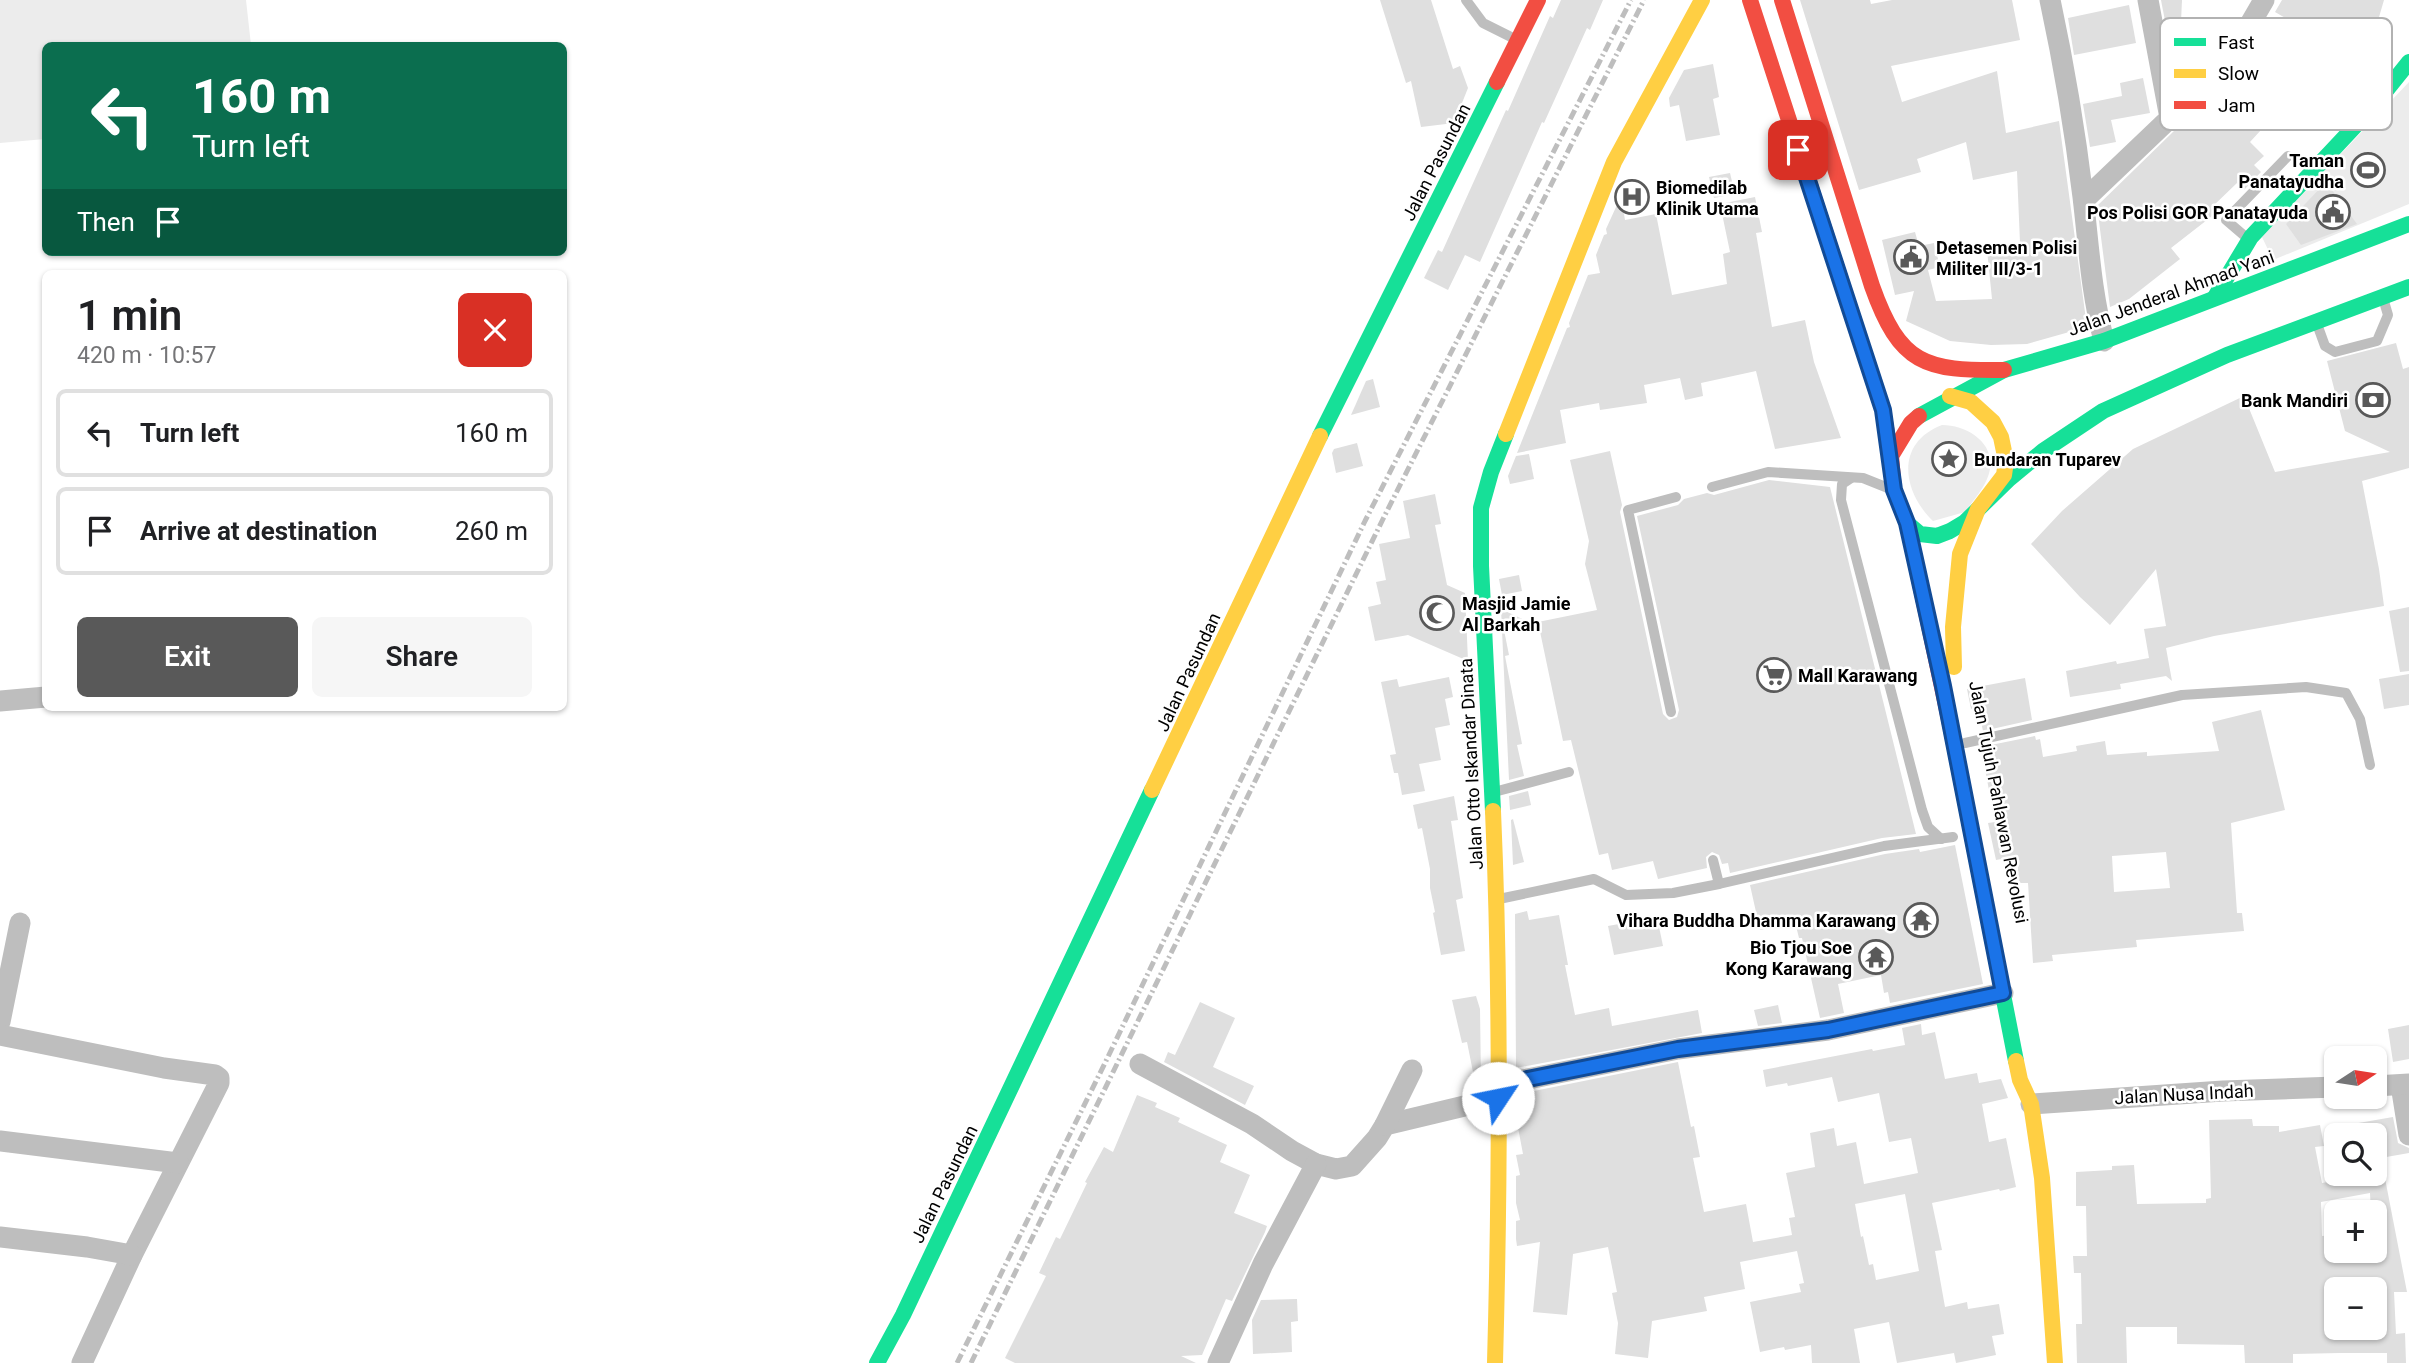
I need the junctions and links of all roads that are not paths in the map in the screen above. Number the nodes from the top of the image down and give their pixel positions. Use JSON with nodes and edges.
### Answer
{"nodes":[{"id":1,"x":1466,"y":0,"type":"edge"},
{"id":2,"x":1538,"y":0,"type":"edge"},
{"id":3,"x":1702,"y":0,"type":"edge"},
{"id":4,"x":1750,"y":0,"type":"edge"},
{"id":5,"x":1782,"y":0,"type":"edge"},
{"id":6,"x":2050,"y":0,"type":"edge"},
{"id":7,"x":2148,"y":0,"type":"edge"},
{"id":8,"x":2264,"y":0,"type":"edge"},
{"id":9,"x":2254,"y":18,"type":"edge"},
{"id":10,"x":1518,"y":41,"type":"junction"},
{"id":11,"x":2409,"y":62,"type":"edge"},
{"id":12,"x":2160,"y":64,"type":"edge"},
{"id":13,"x":2392,"y":92,"type":"edge"},
{"id":14,"x":2160,"y":128,"type":"edge"},
{"id":15,"x":2353,"y":130,"type":"edge"},
{"id":16,"x":2288,"y":156,"type":"dead end"},
{"id":17,"x":2084,"y":200,"type":"junction"},
{"id":18,"x":2409,"y":224,"type":"edge"},
{"id":19,"x":2249,"y":240,"type":"junction"},
{"id":20,"x":2409,"y":287,"type":"edge"},
{"id":21,"x":2383,"y":296,"type":"junction"},
{"id":22,"x":2215,"y":297,"type":"junction"},
{"id":23,"x":2316,"y":322,"type":"junction"},
{"id":24,"x":2104,"y":341,"type":"junction"},
{"id":25,"x":1930,"y":365,"type":"junction"},
{"id":26,"x":2004,"y":370,"type":"junction"},
{"id":27,"x":1950,"y":396,"type":"junction"},
{"id":28,"x":1891,"y":456,"type":"junction"},
{"id":29,"x":1771,"y":465,"type":"dead end"},
{"id":30,"x":1828,"y":477,"type":"junction"},
{"id":31,"x":1851,"y":478,"type":"junction"},
{"id":32,"x":1712,"y":487,"type":"dead end"},
{"id":33,"x":1894,"y":490,"type":"junction"},
{"id":34,"x":1676,"y":497,"type":"dead end"},
{"id":35,"x":1978,"y":509,"type":"junction"},
{"id":36,"x":1907,"y":523,"type":"junction"},
{"id":37,"x":42,"y":697,"type":"edge"},
{"id":38,"x":0,"y":701,"type":"edge"},
{"id":39,"x":1671,"y":712,"type":"dead end"},
{"id":40,"x":1965,"y":743,"type":"junction"},
{"id":41,"x":2370,"y":765,"type":"dead end"},
{"id":42,"x":1569,"y":772,"type":"dead end"},
{"id":43,"x":1490,"y":793,"type":"junction"},
{"id":44,"x":1955,"y":836,"type":"junction"},
{"id":45,"x":1713,"y":860,"type":"dead end"},
{"id":46,"x":1719,"y":884,"type":"junction"},
{"id":47,"x":1497,"y":900,"type":"junction"},
{"id":48,"x":20,"y":923,"type":"dead end"},
{"id":49,"x":2003,"y":993,"type":"junction"},
{"id":50,"x":2022,"y":1011,"type":"dead end"},
{"id":51,"x":0,"y":1022,"type":"edge"},
{"id":52,"x":0,"y":1035,"type":"edge"},
{"id":53,"x":1140,"y":1064,"type":"dead end"},
{"id":54,"x":1412,"y":1070,"type":"dead end"},
{"id":55,"x":2037,"y":1078,"type":"dead end"},
{"id":56,"x":2405,"y":1085,"type":"edge"},
{"id":57,"x":2387,"y":1086,"type":"edge"},
{"id":58,"x":2324,"y":1087,"type":"edge"},
{"id":59,"x":1498,"y":1098,"type":"junction"},
{"id":60,"x":2031,"y":1104,"type":"junction"},
{"id":61,"x":1385,"y":1125,"type":"junction"},
{"id":62,"x":2409,"y":1135,"type":"edge"},
{"id":63,"x":0,"y":1141,"type":"edge"},
{"id":64,"x":178,"y":1163,"type":"junction"},
{"id":65,"x":1315,"y":1164,"type":"junction"},
{"id":66,"x":0,"y":1237,"type":"edge"},
{"id":67,"x":132,"y":1255,"type":"junction"},
{"id":68,"x":82,"y":1363,"type":"edge"},
{"id":69,"x":877,"y":1363,"type":"edge"},
{"id":70,"x":1218,"y":1363,"type":"edge"},
{"id":71,"x":1495,"y":1363,"type":"edge"},
{"id":72,"x":2055,"y":1363,"type":"edge"}],
"edges":[{"from":1,"to":10,"type":"lane"},
{"from":2,"to":10,"type":"main road","name":"Jalan Pasundan"},
{"from":3,"to":43,"type":"main road","name":"Jalan Otto Iskandar Dinata"},
{"from":4,"to":28,"type":"main road","name":"Jalan Tujuh Pahlawan Revolusi"},
{"from":5,"to":25,"type":"main road"},
{"from":6,"to":17,"type":"street"},
{"from":7,"to":12,"type":"street"},
{"from":8,"to":9,"type":"street"},
{"from":10,"to":69,"type":"main road","name":"Jalan Pasundan"},
{"from":11,"to":13,"type":"main road"},
{"from":14,"to":17,"type":"street"},
{"from":15,"to":19,"type":"main road"},
{"from":16,"to":19,"type":"lane"},
{"from":17,"to":24,"type":"street"},
{"from":18,"to":22,"type":"main road","name":"Jalan Jenderal Ahmad Yani"},
{"from":19,"to":22,"type":"main road"},
{"from":20,"to":21,"type":"main road"},
{"from":21,"to":23,"type":"main road"},
{"from":21,"to":23,"type":"lane"},
{"from":22,"to":24,"type":"main road","name":"Jalan Jenderal Ahmad Yani"},
{"from":23,"to":35,"type":"main road"},
{"from":24,"to":26,"type":"main road","name":"Jalan Jenderal Ahmad Yani"},
{"from":25,"to":26,"type":"main road"},
{"from":25,"to":27,"type":"main road"},
{"from":26,"to":27,"type":"main road","name":"Jalan Jenderal Ahmad Yani"},
{"from":27,"to":28,"type":"main road","name":"Jalan Jenderal Ahmad Yani"},
{"from":27,"to":35,"type":"main road"},
{"from":28,"to":33,"type":"main road","name":"Jalan Tujuh Pahlawan Revolusi"},
{"from":29,"to":30,"type":"lane"},
{"from":30,"to":31,"type":"lane"},
{"from":30,"to":32,"type":"lane"},
{"from":31,"to":33,"type":"lane"},
{"from":31,"to":44,"type":"lane"},
{"from":33,"to":36,"type":"main road","name":"Jalan Tujuh Pahlawan Revolusi"},
{"from":34,"to":39,"type":"lane"},
{"from":35,"to":36,"type":"main road"},
{"from":35,"to":40,"type":"main road","name":"Jalan Tujuh Pahlawan Revolusi"},
{"from":36,"to":44,"type":"main road","name":"Jalan Tujuh Pahlawan Revolusi"},
{"from":37,"to":38,"type":"street"},
{"from":40,"to":41,"type":"lane"},
{"from":40,"to":50,"type":"main road","name":"Jalan Tujuh Pahlawan Revolusi"},
{"from":42,"to":43,"type":"lane"},
{"from":43,"to":47,"type":"main road","name":"Jalan Otto Iskandar Dinata"},
{"from":44,"to":46,"type":"lane"},
{"from":44,"to":49,"type":"main road","name":"Jalan Tujuh Pahlawan Revolusi"},
{"from":45,"to":46,"type":"lane"},
{"from":46,"to":47,"type":"lane"},
{"from":47,"to":59,"type":"main road","name":"Jalan Otto Iskandar Dinata"},
{"from":48,"to":51,"type":"street"},
{"from":49,"to":59,"type":"street"},
{"from":49,"to":60,"type":"main road","name":"Jalan Tujuh Pahlawan Revolusi"},
{"from":52,"to":64,"type":"street"},
{"from":53,"to":65,"type":"street"},
{"from":54,"to":61,"type":"street"},
{"from":55,"to":60,"type":"main road","name":"Jalan Tujuh Pahlawan Revolusi"},
{"from":56,"to":57,"type":"street"},
{"from":56,"to":62,"type":"street"},
{"from":58,"to":60,"type":"street","name":"Jalan Nusa Indah"},
{"from":59,"to":61,"type":"street"},
{"from":59,"to":71,"type":"main road","name":"Jalan Otto Iskandar Dinata"},
{"from":60,"to":72,"type":"main road","name":"Jalan Tujuh Pahlawan Revolusi"},
{"from":61,"to":65,"type":"street"},
{"from":63,"to":64,"type":"street"},
{"from":64,"to":67,"type":"street"},
{"from":65,"to":70,"type":"street"},
{"from":66,"to":67,"type":"street"},
{"from":67,"to":68,"type":"street"}]}
